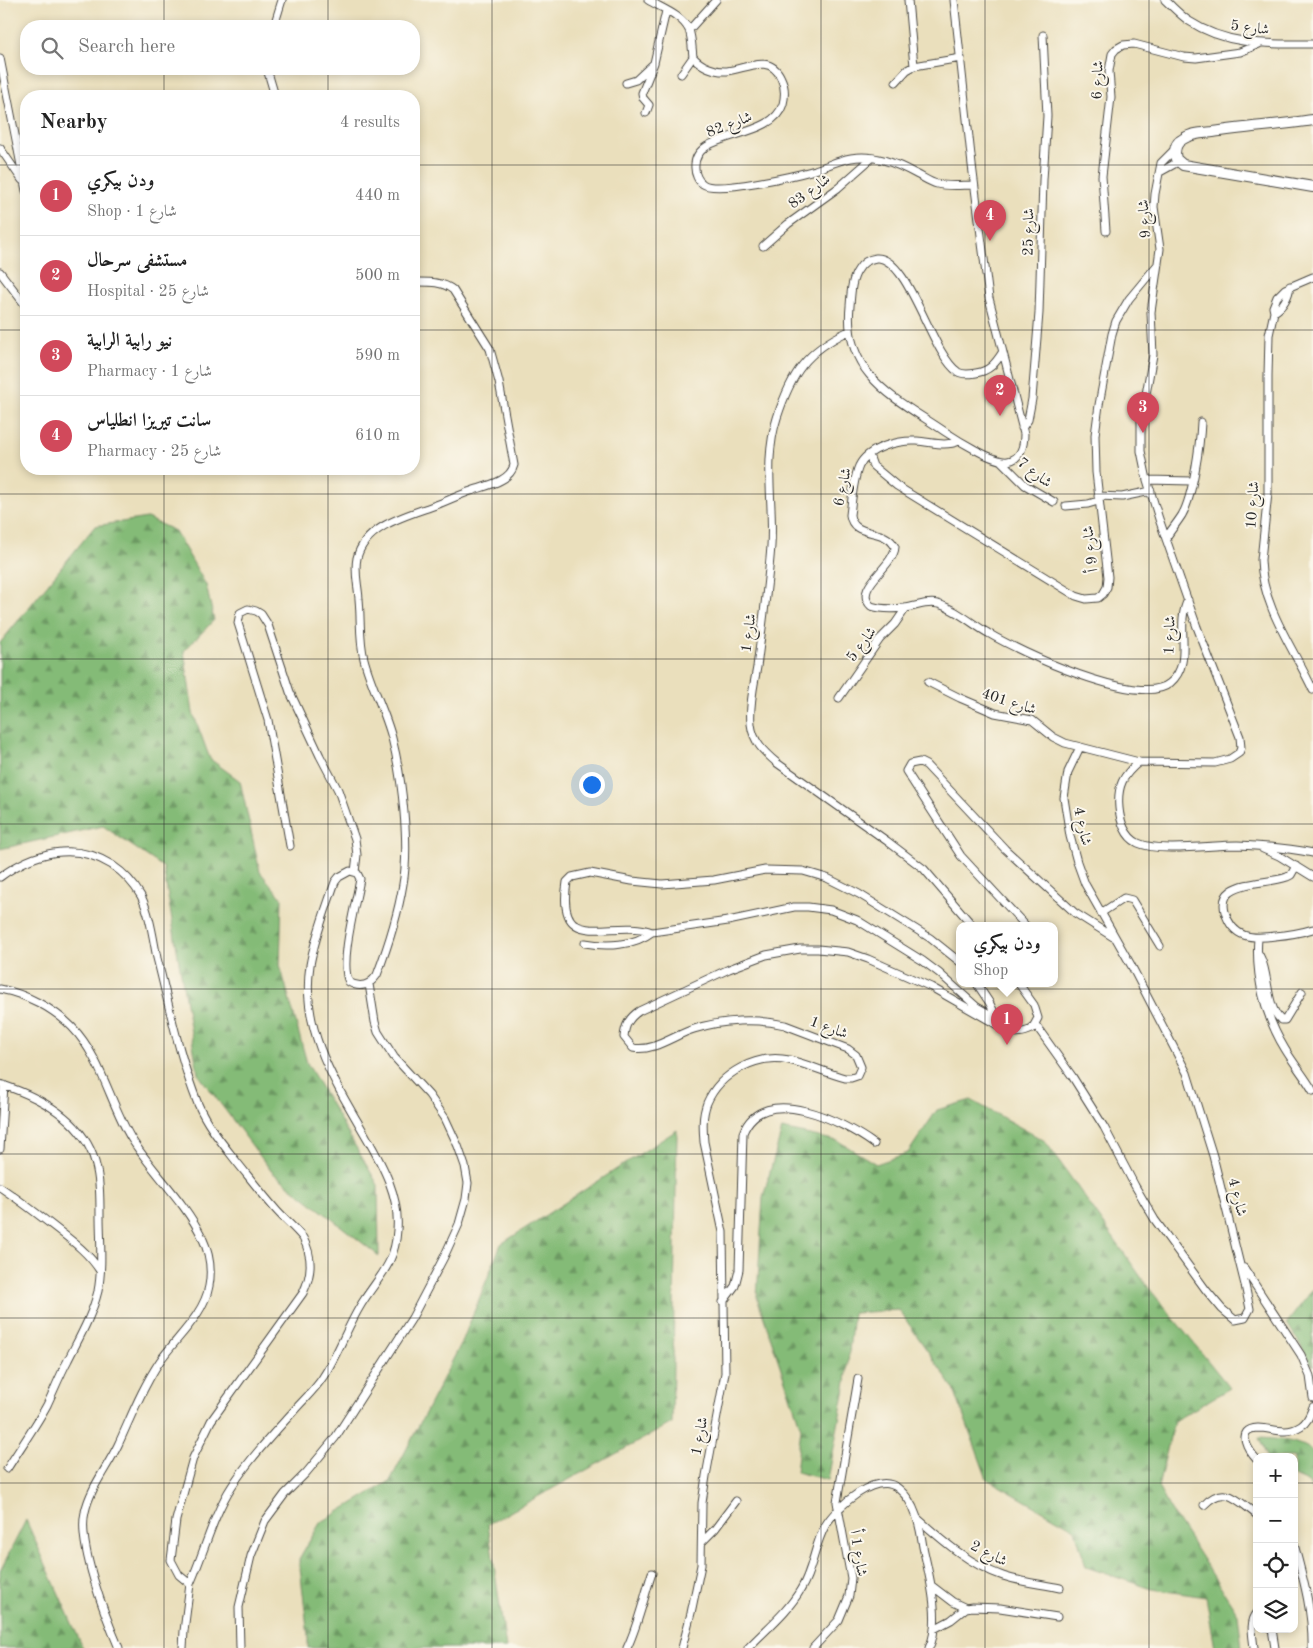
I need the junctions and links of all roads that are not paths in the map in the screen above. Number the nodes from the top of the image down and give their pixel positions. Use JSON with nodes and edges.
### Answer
{"nodes":[{"id":1,"x":282,"y":0,"type":"edge"},
{"id":2,"x":648,"y":0,"type":"edge"},
{"id":3,"x":716,"y":0,"type":"edge"},
{"id":4,"x":908,"y":0,"type":"edge"},
{"id":5,"x":954,"y":0,"type":"edge"},
{"id":6,"x":1165,"y":0,"type":"edge"},
{"id":7,"x":666,"y":11,"type":"junction"},
{"id":8,"x":276,"y":20,"type":"edge"},
{"id":9,"x":689,"y":30,"type":"junction"},
{"id":10,"x":1043,"y":35,"type":"dead end"},
{"id":11,"x":1259,"y":44,"type":"junction"},
{"id":12,"x":1313,"y":44,"type":"edge"},
{"id":13,"x":0,"y":58,"type":"edge"},
{"id":14,"x":693,"y":58,"type":"junction"},
{"id":15,"x":961,"y":58,"type":"junction"},
{"id":16,"x":654,"y":63,"type":"junction"},
{"id":17,"x":914,"y":66,"type":"junction"},
{"id":18,"x":681,"y":74,"type":"dead end"},
{"id":19,"x":268,"y":75,"type":"edge"},
{"id":20,"x":896,"y":82,"type":"dead end"},
{"id":21,"x":626,"y":84,"type":"dead end"},
{"id":22,"x":273,"y":90,"type":"edge"},
{"id":23,"x":646,"y":113,"type":"dead end"},
{"id":24,"x":1313,"y":120,"type":"edge"},
{"id":25,"x":0,"y":148,"type":"edge"},
{"id":26,"x":1175,"y":149,"type":"junction"},
{"id":27,"x":872,"y":158,"type":"junction"},
{"id":28,"x":1178,"y":162,"type":"junction"},
{"id":29,"x":20,"y":166,"type":"edge"},
{"id":30,"x":1160,"y":172,"type":"junction"},
{"id":31,"x":20,"y":178,"type":"edge"},
{"id":32,"x":974,"y":185,"type":"junction"},
{"id":33,"x":1313,"y":187,"type":"edge"},
{"id":34,"x":1106,"y":231,"type":"dead end"},
{"id":35,"x":763,"y":246,"type":"dead end"},
{"id":36,"x":1158,"y":264,"type":"junction"},
{"id":37,"x":0,"y":272,"type":"edge"},
{"id":38,"x":1313,"y":277,"type":"edge"},
{"id":39,"x":420,"y":282,"type":"edge"},
{"id":40,"x":20,"y":298,"type":"edge"},
{"id":41,"x":849,"y":331,"type":"junction"},
{"id":42,"x":1002,"y":353,"type":"junction"},
{"id":43,"x":1201,"y":422,"type":"dead end"},
{"id":44,"x":1022,"y":428,"type":"junction"},
{"id":45,"x":959,"y":441,"type":"junction"},
{"id":46,"x":868,"y":455,"type":"junction"},
{"id":47,"x":1001,"y":461,"type":"junction"},
{"id":48,"x":1147,"y":480,"type":"junction"},
{"id":49,"x":1192,"y":481,"type":"junction"},
{"id":50,"x":1150,"y":491,"type":"junction"},
{"id":51,"x":1098,"y":499,"type":"junction"},
{"id":52,"x":1054,"y":502,"type":"dead end"},
{"id":53,"x":1066,"y":506,"type":"dead end"},
{"id":54,"x":1166,"y":538,"type":"junction"},
{"id":55,"x":1188,"y":600,"type":"junction"},
{"id":56,"x":906,"y":608,"type":"junction"},
{"id":57,"x":928,"y":682,"type":"dead end"},
{"id":58,"x":1313,"y":690,"type":"edge"},
{"id":59,"x":839,"y":698,"type":"dead end"},
{"id":60,"x":1080,"y":747,"type":"junction"},
{"id":61,"x":1139,"y":762,"type":"junction"},
{"id":62,"x":1216,"y":762,"type":"joint"},
{"id":63,"x":290,"y":846,"type":"dead end"},
{"id":64,"x":1256,"y":846,"type":"junction"},
{"id":65,"x":1313,"y":853,"type":"edge"},
{"id":66,"x":1296,"y":866,"type":"junction"},
{"id":67,"x":354,"y":872,"type":"junction"},
{"id":68,"x":0,"y":877,"type":"edge"},
{"id":69,"x":1313,"y":877,"type":"edge"},
{"id":70,"x":1101,"y":913,"type":"junction"},
{"id":71,"x":970,"y":922,"type":"edge"},
{"id":72,"x":1022,"y":922,"type":"edge"},
{"id":73,"x":1313,"y":929,"type":"edge"},
{"id":74,"x":652,"y":932,"type":"junction"},
{"id":75,"x":1116,"y":938,"type":"junction"},
{"id":76,"x":1258,"y":938,"type":"junction"},
{"id":77,"x":585,"y":943,"type":"dead end"},
{"id":78,"x":1160,"y":946,"type":"dead end"},
{"id":79,"x":1257,"y":951,"type":"junction"},
{"id":80,"x":956,"y":959,"type":"edge"},
{"id":81,"x":369,"y":984,"type":"junction"},
{"id":82,"x":979,"y":987,"type":"edge"},
{"id":83,"x":1021,"y":987,"type":"edge"},
{"id":84,"x":0,"y":989,"type":"edge"},
{"id":85,"x":1302,"y":992,"type":"dead end"},
{"id":86,"x":998,"y":1019,"type":"junction"},
{"id":87,"x":1035,"y":1024,"type":"junction"},
{"id":88,"x":1000,"y":1027,"type":"junction"},
{"id":89,"x":2,"y":1084,"type":"edge"},
{"id":90,"x":1313,"y":1092,"type":"edge"},
{"id":91,"x":874,"y":1144,"type":"dead end"},
{"id":92,"x":0,"y":1149,"type":"edge"},
{"id":93,"x":0,"y":1186,"type":"edge"},
{"id":94,"x":1239,"y":1260,"type":"junction"},
{"id":95,"x":101,"y":1273,"type":"junction"},
{"id":96,"x":723,"y":1302,"type":"junction"},
{"id":97,"x":858,"y":1379,"type":"dead end"},
{"id":98,"x":1313,"y":1398,"type":"edge"},
{"id":99,"x":1313,"y":1407,"type":"edge"},
{"id":100,"x":1253,"y":1455,"type":"edge"},
{"id":101,"x":7,"y":1470,"type":"dead end"},
{"id":102,"x":736,"y":1500,"type":"dead end"},
{"id":103,"x":1204,"y":1505,"type":"dead end"},
{"id":104,"x":837,"y":1510,"type":"junction"},
{"id":105,"x":1253,"y":1512,"type":"edge"},
{"id":106,"x":917,"y":1518,"type":"junction"},
{"id":107,"x":702,"y":1542,"type":"junction"},
{"id":108,"x":1298,"y":1558,"type":"edge"},
{"id":109,"x":652,"y":1573,"type":"dead end"},
{"id":110,"x":190,"y":1584,"type":"junction"},
{"id":111,"x":932,"y":1586,"type":"junction"},
{"id":112,"x":1060,"y":1588,"type":"dead end"},
{"id":113,"x":966,"y":1608,"type":"junction"},
{"id":114,"x":1057,"y":1617,"type":"dead end"},
{"id":115,"x":1253,"y":1617,"type":"edge"},
{"id":116,"x":934,"y":1629,"type":"junction"},
{"id":117,"x":1273,"y":1633,"type":"edge"},
{"id":118,"x":119,"y":1648,"type":"edge"},
{"id":119,"x":184,"y":1648,"type":"edge"},
{"id":120,"x":240,"y":1648,"type":"edge"},
{"id":121,"x":627,"y":1648,"type":"edge"},
{"id":122,"x":682,"y":1648,"type":"edge"},
{"id":123,"x":748,"y":1648,"type":"edge"},
{"id":124,"x":813,"y":1648,"type":"edge"},
{"id":125,"x":929,"y":1648,"type":"edge"},
{"id":126,"x":1254,"y":1648,"type":"edge"},
{"id":127,"x":1275,"y":1648,"type":"edge"},
{"id":128,"x":1312,"y":1648,"type":"edge"}],
"edges":[{"from":1,"to":8,"type":"street"},
{"from":2,"to":7,"type":"street"},
{"from":3,"to":9,"type":"street"},
{"from":4,"to":17,"type":"street"},
{"from":5,"to":15,"type":"street"},
{"from":6,"to":11,"type":"street","name":"شارع 5"},
{"from":7,"to":9,"type":"street"},
{"from":7,"to":16,"type":"street"},
{"from":9,"to":14,"type":"street"},
{"from":10,"to":44,"type":"street","name":"شارع 25"},
{"from":11,"to":12,"type":"street","name":"شارع 5"},
{"from":11,"to":34,"type":"street","name":"شارع 6"},
{"from":13,"to":29,"type":"street"},
{"from":14,"to":18,"type":"street"},
{"from":14,"to":27,"type":"street","name":"شارع 82"},
{"from":15,"to":17,"type":"street"},
{"from":15,"to":32,"type":"street"},
{"from":16,"to":21,"type":"street"},
{"from":16,"to":23,"type":"street"},
{"from":17,"to":20,"type":"street"},
{"from":19,"to":22,"type":"street"},
{"from":24,"to":26,"type":"street"},
{"from":25,"to":31,"type":"street"},
{"from":26,"to":28,"type":"street"},
{"from":26,"to":30,"type":"street","name":"شارع 9"},
{"from":27,"to":32,"type":"street","name":"شارع 82"},
{"from":27,"to":35,"type":"street","name":"شارع 83"},
{"from":28,"to":30,"type":"street"},
{"from":28,"to":33,"type":"street"},
{"from":30,"to":36,"type":"street","name":"شارع 9"},
{"from":32,"to":42,"type":"street"},
{"from":36,"to":48,"type":"street","name":"شارع 1"},
{"from":36,"to":51,"type":"street","name":"شارع 9 أ"},
{"from":37,"to":40,"type":"street"},
{"from":38,"to":58,"type":"street","name":"شارع 10"},
{"from":39,"to":81,"type":"street"},
{"from":41,"to":42,"type":"street"},
{"from":41,"to":45,"type":"street","name":"شارع 7"},
{"from":41,"to":71,"type":"street","name":"شارع 1"},
{"from":42,"to":44,"type":"street"},
{"from":43,"to":49,"type":"street"},
{"from":44,"to":47,"type":"street"},
{"from":45,"to":46,"type":"street","name":"شارع 6"},
{"from":45,"to":47,"type":"street","name":"شارع 7"},
{"from":46,"to":51,"type":"street","name":"شارع 9 أ"},
{"from":46,"to":56,"type":"street","name":"شارع 6"},
{"from":47,"to":52,"type":"street","name":"شارع 7"},
{"from":48,"to":49,"type":"street"},
{"from":48,"to":50,"type":"street","name":"شارع 1"},
{"from":49,"to":54,"type":"street"},
{"from":50,"to":51,"type":"street"},
{"from":50,"to":54,"type":"street","name":"شارع 1"},
{"from":51,"to":53,"type":"street"},
{"from":54,"to":55,"type":"street","name":"شارع 1"},
{"from":55,"to":56,"type":"street","name":"شارع 1"},
{"from":55,"to":62,"type":"street","name":"شارع 1"},
{"from":56,"to":59,"type":"street","name":"شارع 5"},
{"from":57,"to":60,"type":"street","name":"شارع 401"},
{"from":60,"to":61,"type":"street","name":"شارع 401"},
{"from":60,"to":70,"type":"street","name":"شارع 4"},
{"from":61,"to":62,"type":"street","name":"شارع 401"},
{"from":61,"to":64,"type":"street"},
{"from":63,"to":67,"type":"street"},
{"from":64,"to":65,"type":"street"},
{"from":64,"to":66,"type":"street"},
{"from":66,"to":69,"type":"street"},
{"from":66,"to":76,"type":"street"},
{"from":67,"to":81,"type":"street"},
{"from":67,"to":110,"type":"street"},
{"from":68,"to":110,"type":"street"},
{"from":70,"to":75,"type":"street","name":"شارع 4"},
{"from":70,"to":78,"type":"street"},
{"from":72,"to":75,"type":"street"},
{"from":73,"to":76,"type":"street"},
{"from":74,"to":77,"type":"street"},
{"from":74,"to":80,"type":"street"},
{"from":74,"to":86,"type":"street"},
{"from":75,"to":94,"type":"street","name":"شارع 4"},
{"from":76,"to":79,"type":"street"},
{"from":79,"to":85,"type":"street"},
{"from":79,"to":90,"type":"street"},
{"from":81,"to":120,"type":"street"},
{"from":82,"to":86,"type":"street"},
{"from":83,"to":87,"type":"street"},
{"from":84,"to":118,"type":"street"},
{"from":86,"to":88,"type":"street"},
{"from":87,"to":88,"type":"street","name":"شارع 1"},
{"from":87,"to":94,"type":"street","name":"شارع 4"},
{"from":88,"to":96,"type":"street","name":"شارع 1"},
{"from":89,"to":92,"type":"street"},
{"from":89,"to":95,"type":"street"},
{"from":91,"to":96,"type":"street"},
{"from":93,"to":95,"type":"street"},
{"from":94,"to":98,"type":"street"},
{"from":95,"to":101,"type":"street"},
{"from":96,"to":107,"type":"street","name":"شارع 1"},
{"from":97,"to":104,"type":"street"},
{"from":99,"to":100,"type":"street"},
{"from":102,"to":107,"type":"street"},
{"from":103,"to":105,"type":"street"},
{"from":104,"to":106,"type":"street"},
{"from":104,"to":123,"type":"street"},
{"from":104,"to":124,"type":"street","name":"شارع 1 أ"},
{"from":106,"to":111,"type":"street"},
{"from":106,"to":112,"type":"street","name":"شارع 2"},
{"from":107,"to":122,"type":"street","name":"شارع 1"},
{"from":108,"to":128,"type":"street"},
{"from":109,"to":121,"type":"street"},
{"from":110,"to":119,"type":"street"},
{"from":111,"to":113,"type":"street"},
{"from":111,"to":116,"type":"street"},
{"from":113,"to":114,"type":"street"},
{"from":113,"to":116,"type":"street"},
{"from":115,"to":126,"type":"street"},
{"from":116,"to":125,"type":"street"},
{"from":117,"to":127,"type":"street"}]}
